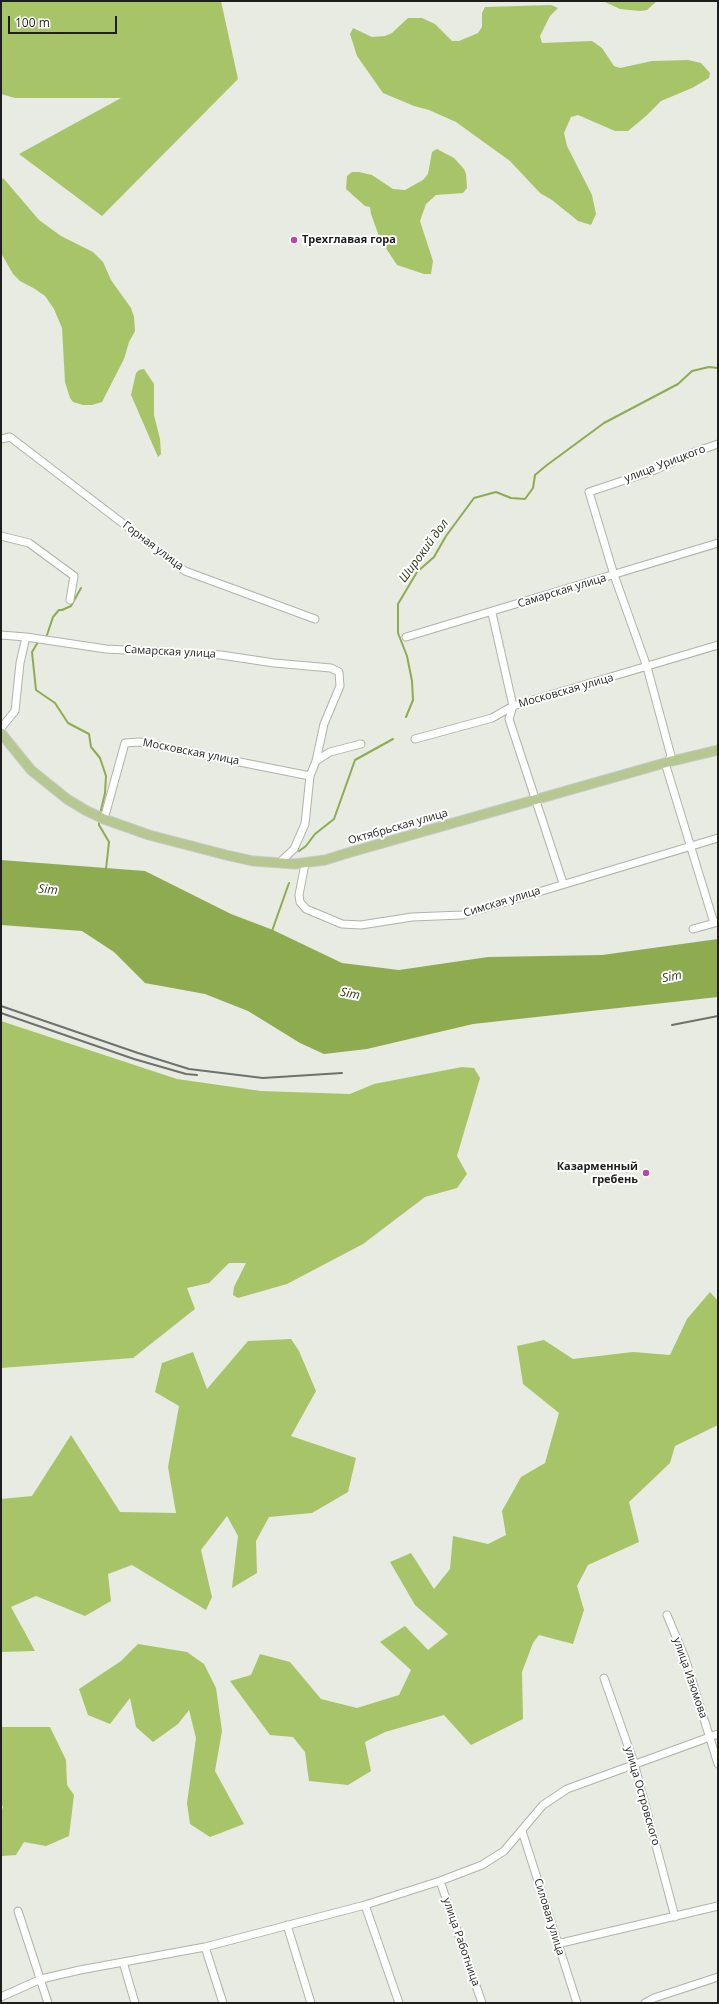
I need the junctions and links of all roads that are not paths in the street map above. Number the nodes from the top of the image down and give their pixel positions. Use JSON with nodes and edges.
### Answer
{"nodes":[{"id":1,"x":1,"y":439,"type":"edge"},
{"id":2,"x":718,"y":444,"type":"edge"},
{"id":3,"x":1,"y":536,"type":"edge"},
{"id":4,"x":718,"y":543,"type":"edge"},
{"id":5,"x":614,"y":575,"type":"junction"},
{"id":6,"x":70,"y":600,"type":"dead end"},
{"id":7,"x":492,"y":613,"type":"junction"},
{"id":8,"x":314,"y":620,"type":"dead end"},
{"id":9,"x":1,"y":635,"type":"edge"},
{"id":10,"x":26,"y":637,"type":"junction"},
{"id":11,"x":406,"y":638,"type":"dead end"},
{"id":12,"x":718,"y":645,"type":"edge"},
{"id":13,"x":647,"y":667,"type":"junction"},
{"id":14,"x":513,"y":706,"type":"junction"},
{"id":15,"x":1,"y":728,"type":"edge"},
{"id":16,"x":1,"y":733,"type":"edge"},
{"id":17,"x":415,"y":739,"type":"dead end"},
{"id":18,"x":361,"y":744,"type":"dead end"},
{"id":19,"x":718,"y":750,"type":"edge"},
{"id":20,"x":316,"y":761,"type":"junction"},
{"id":21,"x":668,"y":762,"type":"junction"},
{"id":22,"x":310,"y":776,"type":"junction"},
{"id":23,"x":536,"y":800,"type":"junction"},
{"id":24,"x":104,"y":819,"type":"junction"},
{"id":25,"x":718,"y":838,"type":"edge"},
{"id":26,"x":691,"y":847,"type":"junction"},
{"id":27,"x":280,"y":862,"type":"junction"},
{"id":28,"x":305,"y":864,"type":"junction"},
{"id":29,"x":563,"y":883,"type":"junction"},
{"id":30,"x":716,"y":923,"type":"edge"},
{"id":31,"x":693,"y":929,"type":"dead end"},
{"id":32,"x":667,"y":1615,"type":"dead end"},
{"id":33,"x":604,"y":1678,"type":"dead end"},
{"id":34,"x":718,"y":1734,"type":"edge"},
{"id":35,"x":710,"y":1737,"type":"junction"},
{"id":36,"x":634,"y":1763,"type":"junction"},
{"id":37,"x":718,"y":1764,"type":"edge"},
{"id":38,"x":522,"y":1831,"type":"junction"},
{"id":39,"x":440,"y":1881,"type":"junction"},
{"id":40,"x":365,"y":1905,"type":"junction"},
{"id":41,"x":718,"y":1906,"type":"edge"},
{"id":42,"x":18,"y":1911,"type":"dead end"},
{"id":43,"x":675,"y":1917,"type":"junction"},
{"id":44,"x":287,"y":1925,"type":"junction"},
{"id":45,"x":557,"y":1944,"type":"junction"},
{"id":46,"x":205,"y":1947,"type":"junction"},
{"id":47,"x":123,"y":1962,"type":"junction"},
{"id":48,"x":718,"y":1977,"type":"edge"},
{"id":49,"x":41,"y":1979,"type":"junction"},
{"id":50,"x":1,"y":1997,"type":"edge"},
{"id":51,"x":48,"y":2003,"type":"edge"},
{"id":52,"x":136,"y":2003,"type":"edge"},
{"id":53,"x":223,"y":2003,"type":"edge"},
{"id":54,"x":311,"y":2003,"type":"edge"},
{"id":55,"x":398,"y":2003,"type":"edge"},
{"id":56,"x":482,"y":2003,"type":"edge"},
{"id":57,"x":577,"y":2003,"type":"edge"},
{"id":58,"x":645,"y":2003,"type":"edge"}],
"edges":[{"from":1,"to":8,"type":"street","name":"Горная улица"},
{"from":2,"to":5,"type":"street","name":"улица Урицкого"},
{"from":3,"to":6,"type":"street"},
{"from":4,"to":5,"type":"street","name":"Самарская улица"},
{"from":5,"to":7,"type":"street","name":"Самарская улица"},
{"from":5,"to":13,"type":"street"},
{"from":7,"to":11,"type":"street","name":"Самарская улица"},
{"from":7,"to":14,"type":"street"},
{"from":9,"to":10,"type":"street","name":"Самарская улица"},
{"from":10,"to":15,"type":"street"},
{"from":10,"to":20,"type":"street","name":"Самарская улица"},
{"from":12,"to":13,"type":"street","name":"Московская улица"},
{"from":13,"to":14,"type":"street","name":"Московская улица"},
{"from":13,"to":21,"type":"street"},
{"from":14,"to":17,"type":"street","name":"Московская улица"},
{"from":14,"to":23,"type":"street"},
{"from":16,"to":24,"type":"main road","name":"Октябрьская улица"},
{"from":18,"to":20,"type":"street"},
{"from":19,"to":21,"type":"main road","name":"Октябрьская улица"},
{"from":20,"to":22,"type":"street"},
{"from":21,"to":23,"type":"main road","name":"Октябрьская улица"},
{"from":21,"to":26,"type":"street"},
{"from":22,"to":24,"type":"street","name":"Московская улица"},
{"from":22,"to":27,"type":"street"},
{"from":23,"to":28,"type":"main road","name":"Октябрьская улица"},
{"from":23,"to":29,"type":"street"},
{"from":24,"to":27,"type":"main road","name":"Октябрьская улица"},
{"from":25,"to":26,"type":"street","name":"Симская улица"},
{"from":26,"to":29,"type":"street","name":"Симская улица"},
{"from":26,"to":30,"type":"street"},
{"from":27,"to":28,"type":"main road","name":"Октябрьская улица"},
{"from":28,"to":29,"type":"street","name":"Симская улица"},
{"from":30,"to":31,"type":"street"},
{"from":32,"to":35,"type":"street","name":"улица Изюмова"},
{"from":33,"to":36,"type":"street","name":"улица Островского"},
{"from":34,"to":35,"type":"street"},
{"from":35,"to":36,"type":"street"},
{"from":35,"to":37,"type":"street","name":"улица Изюмова"},
{"from":36,"to":38,"type":"street"},
{"from":36,"to":43,"type":"street","name":"улица Островского"},
{"from":38,"to":39,"type":"street"},
{"from":38,"to":45,"type":"street","name":"Силовая улица"},
{"from":39,"to":40,"type":"street"},
{"from":39,"to":56,"type":"street","name":"улица Работница"},
{"from":40,"to":44,"type":"street"},
{"from":40,"to":55,"type":"street"},
{"from":41,"to":43,"type":"street"},
{"from":42,"to":49,"type":"street"},
{"from":43,"to":45,"type":"street"},
{"from":44,"to":46,"type":"street"},
{"from":44,"to":54,"type":"street"},
{"from":45,"to":57,"type":"street","name":"Силовая улица"},
{"from":46,"to":47,"type":"street"},
{"from":46,"to":53,"type":"street"},
{"from":47,"to":49,"type":"street"},
{"from":47,"to":52,"type":"street"},
{"from":48,"to":58,"type":"street"},
{"from":49,"to":50,"type":"street"},
{"from":49,"to":51,"type":"street"}]}
